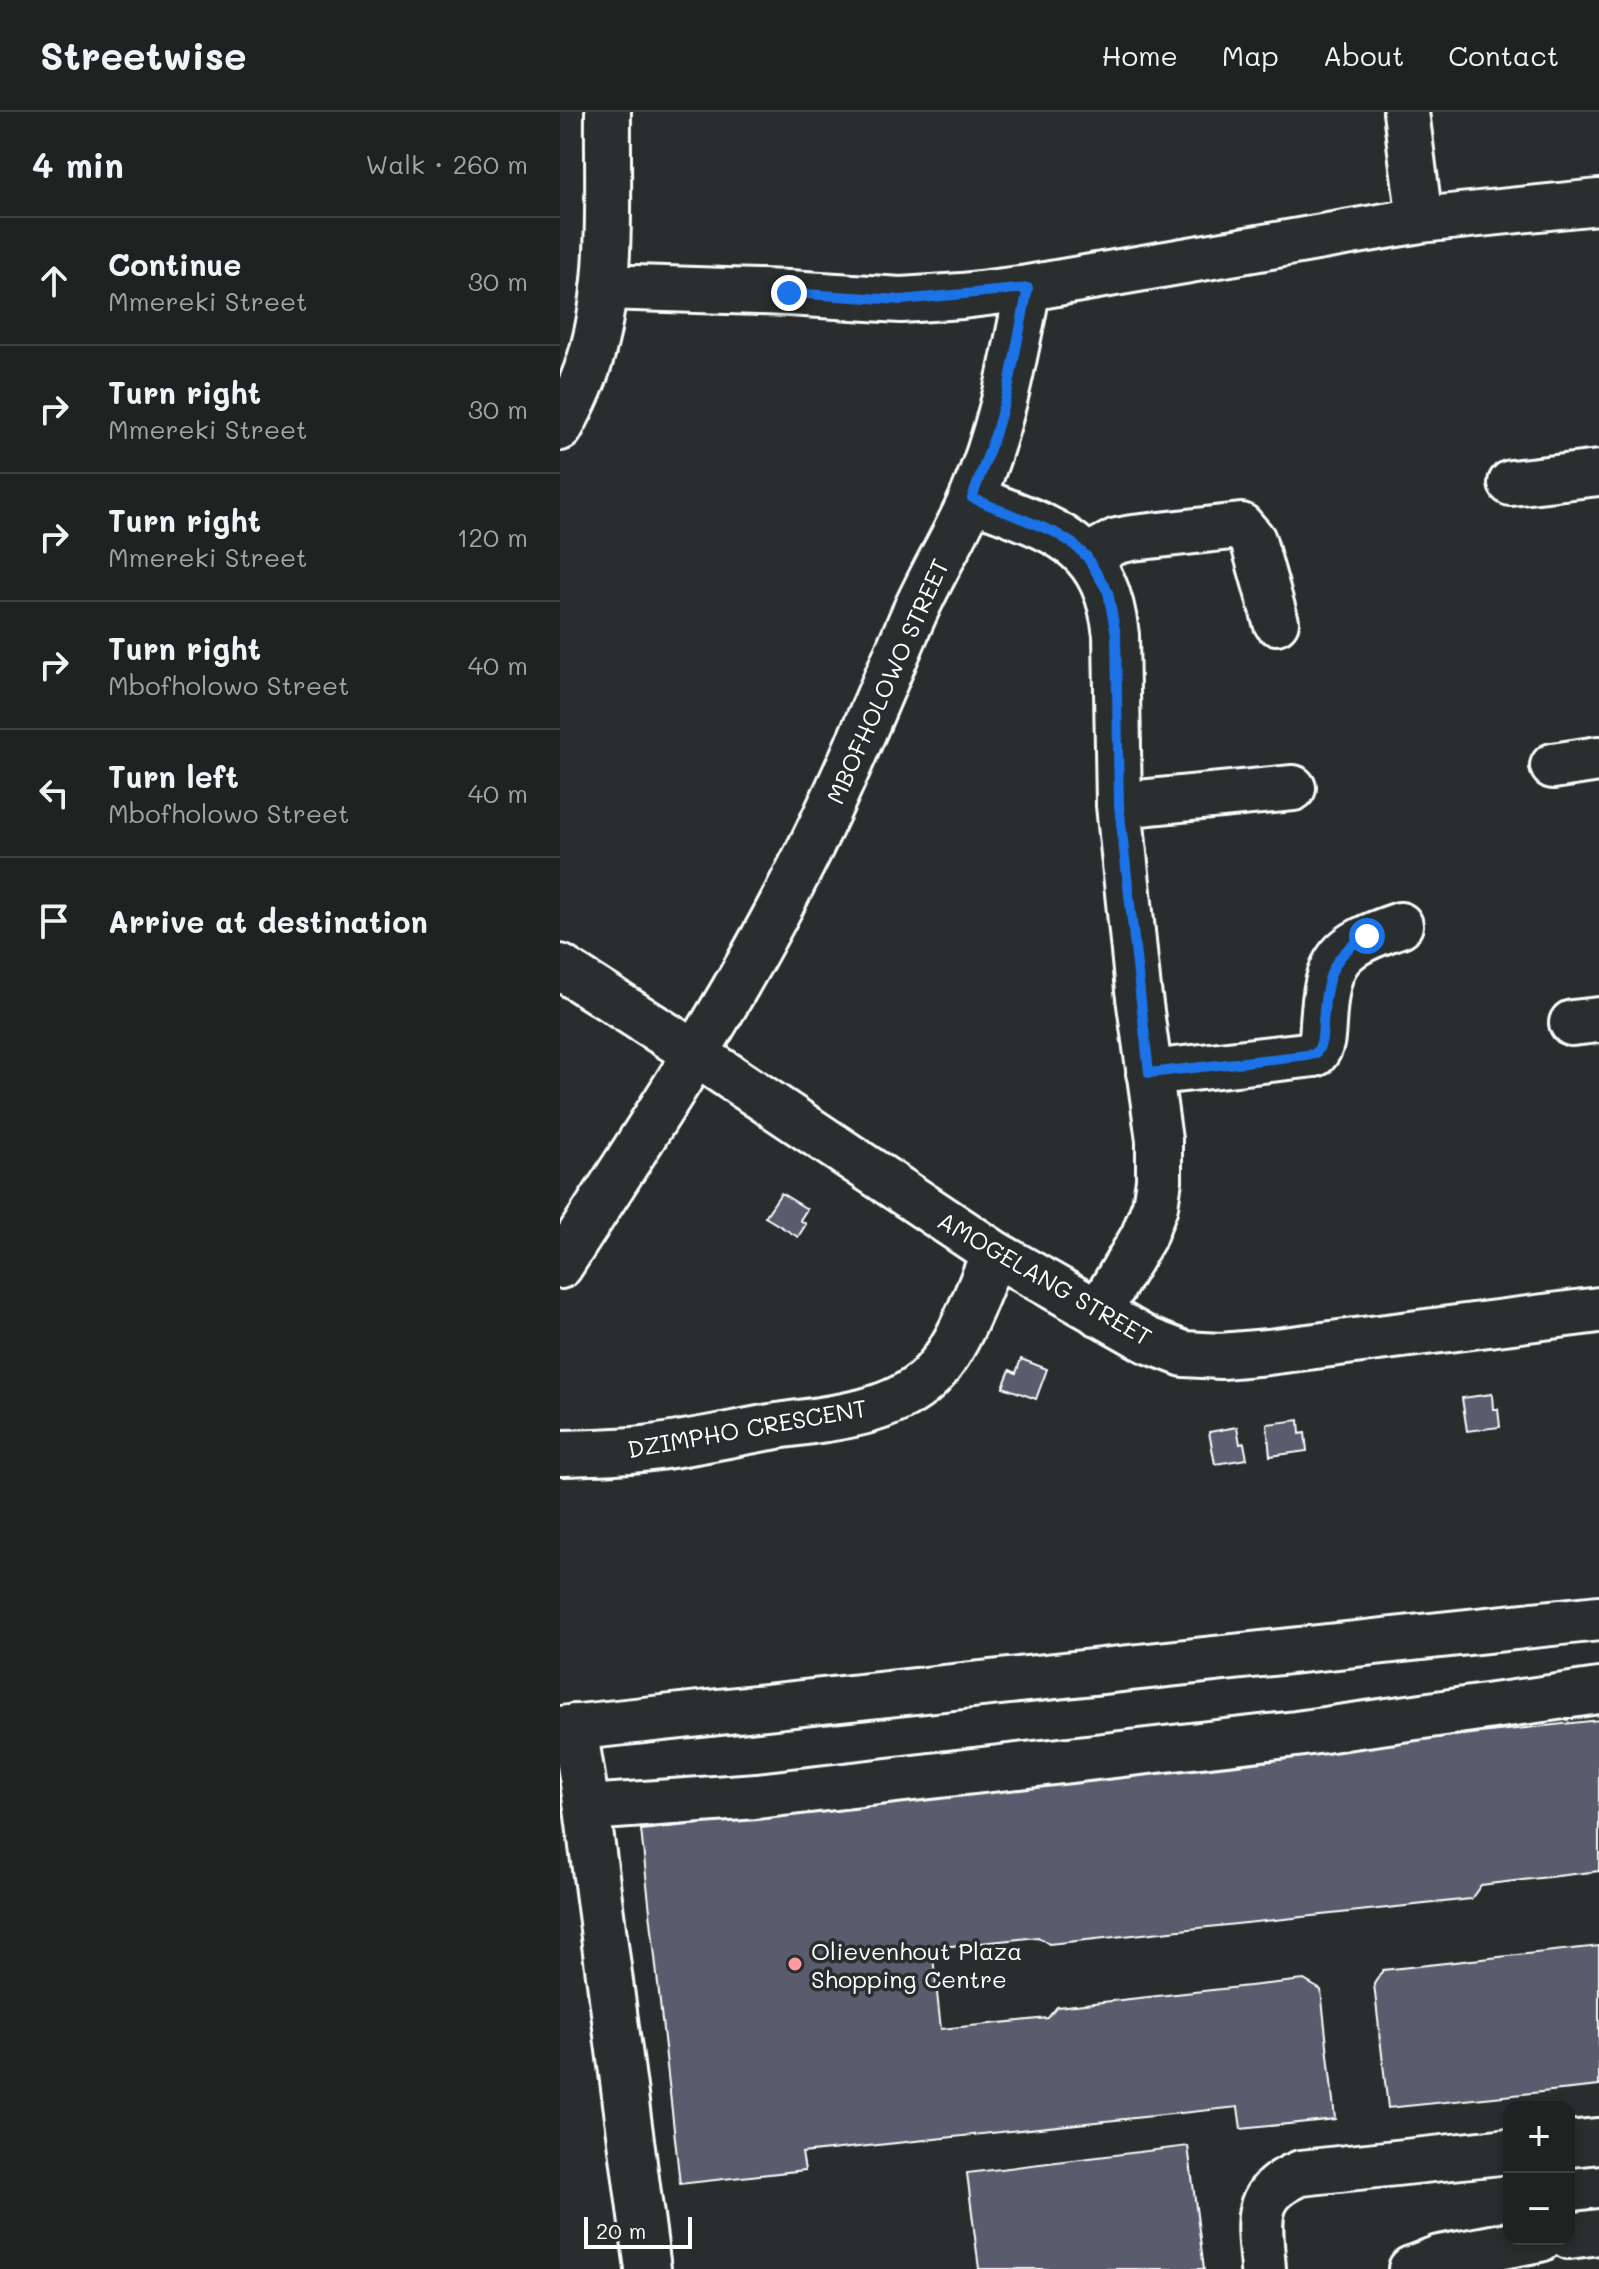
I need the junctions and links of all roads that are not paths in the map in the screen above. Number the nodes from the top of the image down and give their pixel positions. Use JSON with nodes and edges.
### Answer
{"nodes":[{"id":1,"x":608,"y":112,"type":"edge"},
{"id":2,"x":1406,"y":112,"type":"edge"},
{"id":3,"x":1599,"y":202,"type":"edge"},
{"id":4,"x":1420,"y":220,"type":"junction"},
{"id":5,"x":604,"y":287,"type":"junction"},
{"id":6,"x":1028,"y":288,"type":"junction"},
{"id":7,"x":560,"y":426,"type":"edge"},
{"id":8,"x":1599,"y":473,"type":"edge"},
{"id":9,"x":1511,"y":483,"type":"dead end"},
{"id":10,"x":972,"y":498,"type":"junction"},
{"id":11,"x":1087,"y":557,"type":"junction"},
{"id":12,"x":1276,"y":622,"type":"dead end"},
{"id":13,"x":1599,"y":759,"type":"edge"},
{"id":14,"x":1553,"y":766,"type":"dead end"},
{"id":15,"x":1293,"y":788,"type":"dead end"},
{"id":16,"x":1119,"y":805,"type":"junction"},
{"id":17,"x":1400,"y":925,"type":"dead end"},
{"id":18,"x":560,"y":967,"type":"edge"},
{"id":19,"x":696,"y":1054,"type":"junction"},
{"id":20,"x":1149,"y":1073,"type":"junction"},
{"id":21,"x":994,"y":1253,"type":"junction"},
{"id":22,"x":560,"y":1266,"type":"edge"},
{"id":23,"x":1599,"y":1310,"type":"edge"},
{"id":24,"x":1098,"y":1313,"type":"junction"},
{"id":25,"x":560,"y":1453,"type":"edge"},
{"id":26,"x":1599,"y":1618,"type":"edge"},
{"id":27,"x":1599,"y":1691,"type":"edge"},
{"id":28,"x":567,"y":1728,"type":"edge"},
{"id":29,"x":587,"y":1808,"type":"junction"},
{"id":30,"x":1599,"y":2141,"type":"edge"},
{"id":31,"x":1575,"y":2143,"type":"edge"},
{"id":32,"x":1503,"y":2152,"type":"edge"},
{"id":33,"x":1599,"y":2232,"type":"edge"},
{"id":34,"x":1575,"y":2235,"type":"edge"},
{"id":35,"x":1508,"y":2245,"type":"edge"},
{"id":36,"x":648,"y":2269,"type":"edge"},
{"id":37,"x":1263,"y":2269,"type":"edge"},
{"id":38,"x":1411,"y":2269,"type":"edge"}],
"edges":[{"from":1,"to":5,"type":"street"},
{"from":2,"to":4,"type":"street"},
{"from":3,"to":4,"type":"street"},
{"from":4,"to":6,"type":"street"},
{"from":5,"to":6,"type":"street"},
{"from":5,"to":7,"type":"street"},
{"from":6,"to":10,"type":"street","name":"MBOFHOLOWO STREET"},
{"from":8,"to":9,"type":"street"},
{"from":10,"to":11,"type":"street"},
{"from":10,"to":19,"type":"street","name":"MBOFHOLOWO STREET"},
{"from":11,"to":12,"type":"street"},
{"from":11,"to":16,"type":"street"},
{"from":13,"to":14,"type":"street"},
{"from":15,"to":16,"type":"street"},
{"from":16,"to":20,"type":"street"},
{"from":17,"to":20,"type":"street"},
{"from":18,"to":19,"type":"street","name":"AMOGELANG STREET"},
{"from":19,"to":21,"type":"street","name":"AMOGELANG STREET"},
{"from":19,"to":22,"type":"street"},
{"from":20,"to":24,"type":"street"},
{"from":21,"to":24,"type":"street","name":"AMOGELANG STREET"},
{"from":21,"to":25,"type":"street","name":"DZIMPHO CRESCENT"},
{"from":23,"to":24,"type":"street","name":"AMOGELANG STREET"},
{"from":26,"to":28,"type":"street"},
{"from":27,"to":29,"type":"street"},
{"from":28,"to":29,"type":"street"},
{"from":29,"to":36,"type":"street"},
{"from":30,"to":31,"type":"street"},
{"from":32,"to":37,"type":"street"},
{"from":33,"to":34,"type":"street"},
{"from":35,"to":38,"type":"street"}]}
